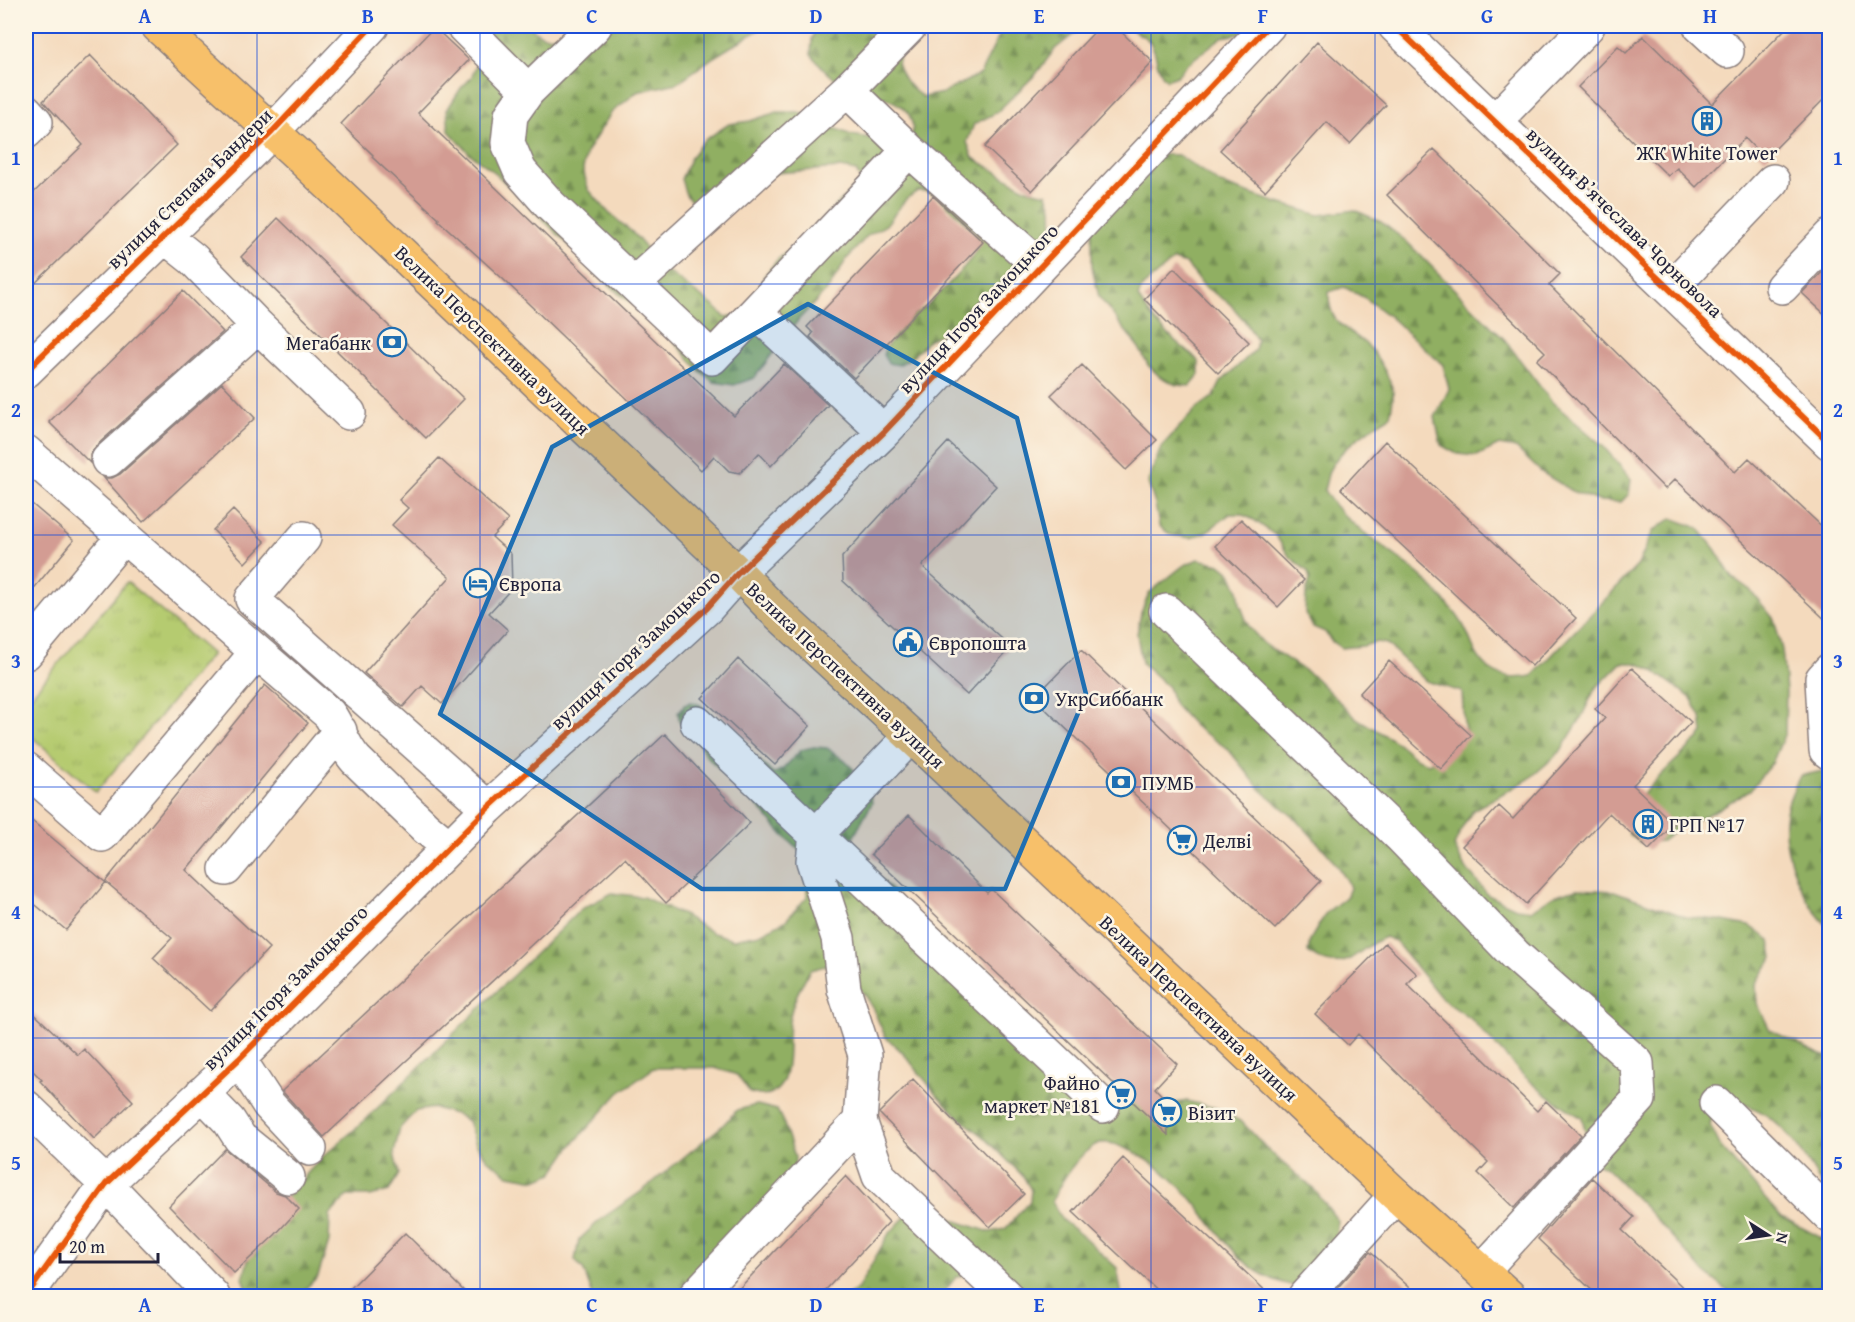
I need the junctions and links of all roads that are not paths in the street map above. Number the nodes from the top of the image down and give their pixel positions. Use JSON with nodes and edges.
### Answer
{"nodes":[{"id":1,"x":158,"y":26,"type":"edge"},
{"id":2,"x":372,"y":26,"type":"edge"},
{"id":3,"x":463,"y":26,"type":"edge"},
{"id":4,"x":596,"y":26,"type":"edge"},
{"id":5,"x":910,"y":26,"type":"edge"},
{"id":6,"x":1268,"y":26,"type":"edge"},
{"id":7,"x":1395,"y":26,"type":"edge"},
{"id":8,"x":1588,"y":26,"type":"edge"},
{"id":9,"x":1700,"y":26,"type":"edge"},
{"id":10,"x":1727,"y":51,"type":"dead end"},
{"id":11,"x":848,"y":90,"type":"junction"},
{"id":12,"x":528,"y":91,"type":"junction"},
{"id":13,"x":26,"y":111,"type":"edge"},
{"id":14,"x":1495,"y":121,"type":"junction"},
{"id":15,"x":26,"y":132,"type":"edge"},
{"id":16,"x":272,"y":132,"type":"junction"},
{"id":17,"x":909,"y":150,"type":"junction"},
{"id":18,"x":1773,"y":181,"type":"dead end"},
{"id":19,"x":164,"y":236,"type":"junction"},
{"id":20,"x":1830,"y":236,"type":"edge"},
{"id":21,"x":1040,"y":266,"type":"junction"},
{"id":22,"x":646,"y":273,"type":"dead end"},
{"id":23,"x":1782,"y":287,"type":"dead end"},
{"id":24,"x":1671,"y":288,"type":"junction"},
{"id":25,"x":756,"y":312,"type":"junction"},
{"id":26,"x":258,"y":326,"type":"junction"},
{"id":27,"x":26,"y":371,"type":"edge"},
{"id":28,"x":349,"y":412,"type":"dead end"},
{"id":29,"x":884,"y":432,"type":"junction"},
{"id":30,"x":1830,"y":443,"type":"edge"},
{"id":31,"x":26,"y":452,"type":"edge"},
{"id":32,"x":108,"y":460,"type":"dead end"},
{"id":33,"x":123,"y":537,"type":"junction"},
{"id":34,"x":304,"y":538,"type":"dead end"},
{"id":35,"x":738,"y":573,"type":"junction"},
{"id":36,"x":1166,"y":611,"type":"dead end"},
{"id":37,"x":257,"y":652,"type":"junction"},
{"id":38,"x":26,"y":653,"type":"edge"},
{"id":39,"x":1830,"y":670,"type":"edge"},
{"id":40,"x":698,"y":723,"type":"dead end"},
{"id":41,"x":340,"y":731,"type":"junction"},
{"id":42,"x":911,"y":736,"type":"junction"},
{"id":43,"x":1830,"y":753,"type":"edge"},
{"id":44,"x":26,"y":770,"type":"edge"},
{"id":45,"x":488,"y":808,"type":"junction"},
{"id":46,"x":816,"y":836,"type":"junction"},
{"id":47,"x":449,"y":847,"type":"junction"},
{"id":48,"x":226,"y":869,"type":"dead end"},
{"id":49,"x":239,"y":1059,"type":"junction"},
{"id":50,"x":202,"y":1093,"type":"junction"},
{"id":51,"x":1716,"y":1103,"type":"dead end"},
{"id":52,"x":1103,"y":1106,"type":"dead end"},
{"id":53,"x":26,"y":1107,"type":"edge"},
{"id":54,"x":860,"y":1121,"type":"junction"},
{"id":55,"x":310,"y":1149,"type":"dead end"},
{"id":56,"x":288,"y":1178,"type":"dead end"},
{"id":57,"x":106,"y":1184,"type":"junction"},
{"id":58,"x":1396,"y":1195,"type":"junction"},
{"id":59,"x":1830,"y":1216,"type":"edge"},
{"id":60,"x":1482,"y":1271,"type":"junction"},
{"id":61,"x":26,"y":1296,"type":"edge"},
{"id":62,"x":213,"y":1296,"type":"edge"},
{"id":63,"x":695,"y":1296,"type":"edge"},
{"id":64,"x":1006,"y":1296,"type":"edge"},
{"id":65,"x":1305,"y":1296,"type":"edge"},
{"id":66,"x":1509,"y":1296,"type":"edge"}],
"edges":[{"from":1,"to":16,"type":"main road","name":"Велика Перспективна вулиця"},
{"from":2,"to":16,"type":"street","name":"вулиця Степана Бандери"},
{"from":3,"to":12,"type":"street"},
{"from":4,"to":12,"type":"street"},
{"from":5,"to":11,"type":"street"},
{"from":6,"to":21,"type":"street","name":"вулиця Ігоря Замоцького"},
{"from":7,"to":14,"type":"street","name":"вулиця Вʼячеслава Чорновола"},
{"from":8,"to":14,"type":"street"},
{"from":9,"to":10,"type":"street"},
{"from":11,"to":17,"type":"street"},
{"from":11,"to":22,"type":"street"},
{"from":12,"to":25,"type":"street"},
{"from":13,"to":15,"type":"street"},
{"from":14,"to":24,"type":"street","name":"вулиця Вʼячеслава Чорновола"},
{"from":16,"to":19,"type":"street","name":"вулиця Степана Бандери"},
{"from":16,"to":35,"type":"main road","name":"Велика Перспективна вулиця"},
{"from":17,"to":21,"type":"street"},
{"from":17,"to":25,"type":"street"},
{"from":18,"to":24,"type":"street"},
{"from":19,"to":26,"type":"street"},
{"from":19,"to":27,"type":"street","name":"вулиця Степана Бандери"},
{"from":20,"to":23,"type":"street"},
{"from":21,"to":29,"type":"street","name":"вулиця Ігоря Замоцького"},
{"from":24,"to":30,"type":"street","name":"вулиця Вʼячеслава Чорновола"},
{"from":25,"to":29,"type":"street"},
{"from":26,"to":28,"type":"street"},
{"from":26,"to":32,"type":"street"},
{"from":29,"to":35,"type":"street","name":"вулиця Ігоря Замоцького"},
{"from":31,"to":33,"type":"street"},
{"from":33,"to":37,"type":"street"},
{"from":33,"to":38,"type":"street"},
{"from":34,"to":45,"type":"street"},
{"from":35,"to":42,"type":"main road","name":"Велика Перспективна вулиця"},
{"from":35,"to":45,"type":"street","name":"вулиця Ігоря Замоцького"},
{"from":36,"to":60,"type":"street"},
{"from":37,"to":41,"type":"street"},
{"from":37,"to":44,"type":"street"},
{"from":39,"to":43,"type":"street"},
{"from":40,"to":46,"type":"street"},
{"from":41,"to":47,"type":"street"},
{"from":41,"to":48,"type":"street"},
{"from":42,"to":46,"type":"street"},
{"from":42,"to":58,"type":"main road","name":"Велика Перспективна вулиця"},
{"from":45,"to":47,"type":"street","name":"вулиця Ігоря Замоцького"},
{"from":46,"to":52,"type":"street"},
{"from":46,"to":54,"type":"street"},
{"from":47,"to":49,"type":"street","name":"вулиця Ігоря Замоцького"},
{"from":49,"to":50,"type":"street","name":"вулиця Ігоря Замоцького"},
{"from":49,"to":55,"type":"street"},
{"from":50,"to":56,"type":"street"},
{"from":50,"to":57,"type":"street","name":"вулиця Ігоря Замоцького"},
{"from":51,"to":59,"type":"street"},
{"from":53,"to":57,"type":"street"},
{"from":54,"to":63,"type":"street"},
{"from":54,"to":64,"type":"street"},
{"from":57,"to":61,"type":"street","name":"вулиця Ігоря Замоцького"},
{"from":57,"to":62,"type":"street"},
{"from":58,"to":60,"type":"main road","name":"Велика Перспективна вулиця"},
{"from":58,"to":65,"type":"street"},
{"from":60,"to":66,"type":"main road","name":"Велика Перспективна вулиця"}]}
